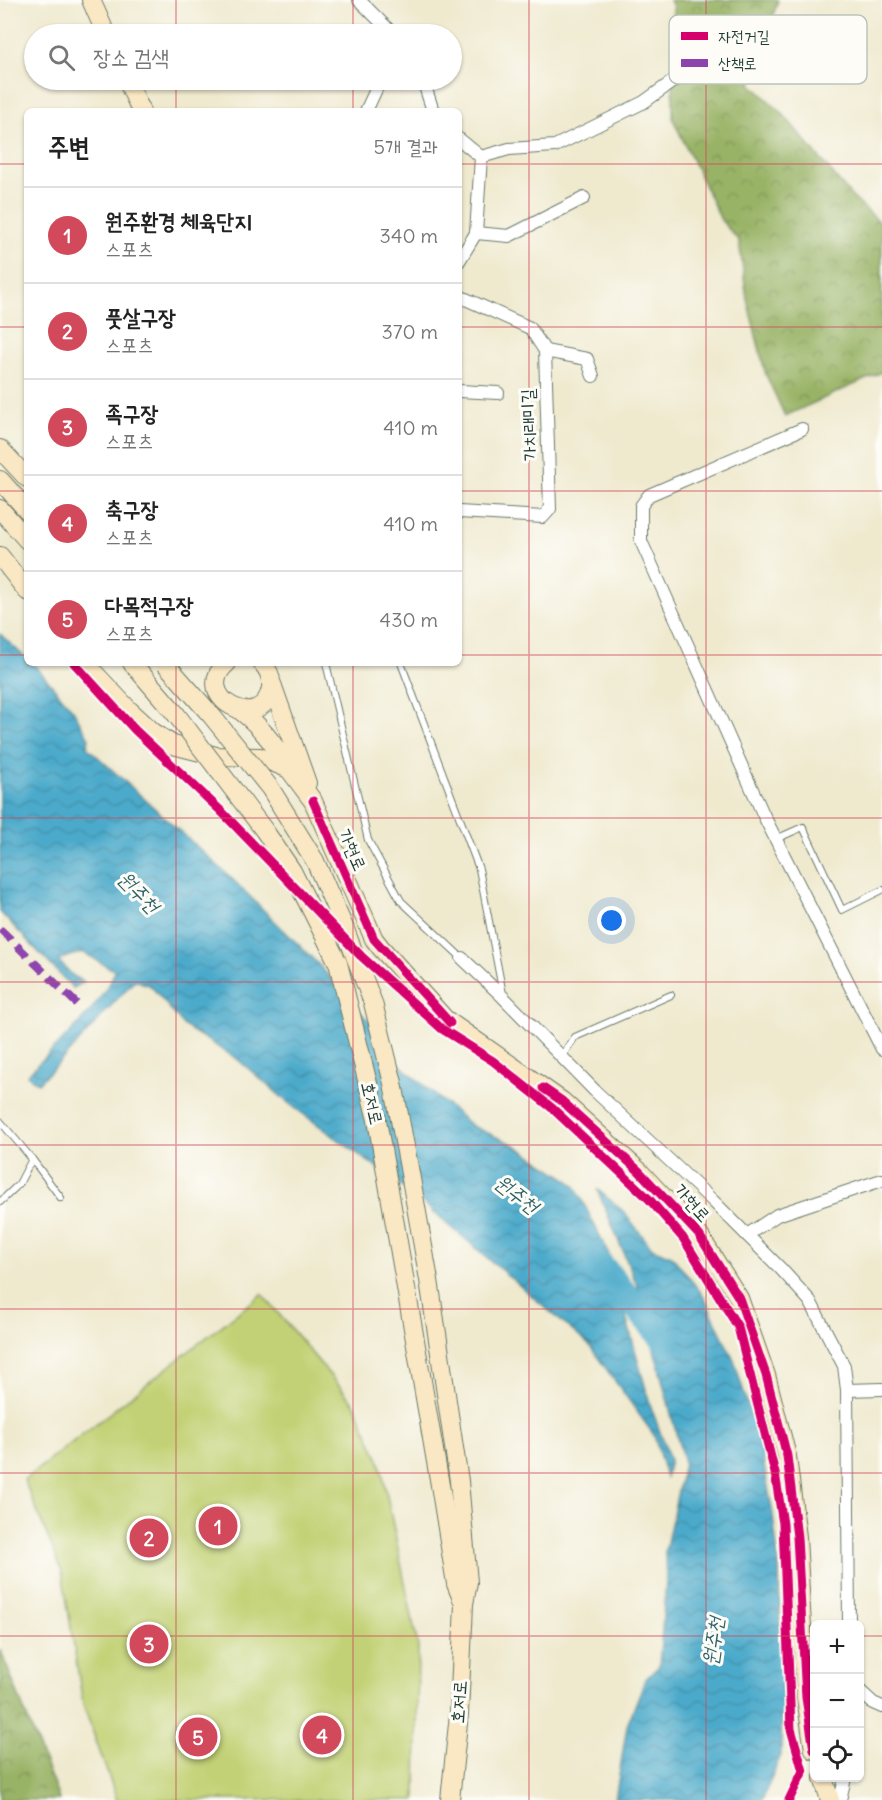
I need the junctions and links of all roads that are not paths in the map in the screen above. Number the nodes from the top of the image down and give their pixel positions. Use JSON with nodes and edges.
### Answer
{"nodes":[{"id":1,"x":91,"y":0,"type":"edge"},
{"id":2,"x":359,"y":0,"type":"edge"},
{"id":3,"x":102,"y":24,"type":"edge"},
{"id":4,"x":383,"y":24,"type":"edge"},
{"id":5,"x":669,"y":84,"type":"edge"},
{"id":6,"x":132,"y":90,"type":"edge"},
{"id":7,"x":376,"y":90,"type":"edge"},
{"id":8,"x":426,"y":90,"type":"edge"},
{"id":9,"x":140,"y":108,"type":"edge"},
{"id":10,"x":367,"y":108,"type":"edge"},
{"id":11,"x":432,"y":108,"type":"edge"},
{"id":12,"x":462,"y":141,"type":"edge"},
{"id":13,"x":481,"y":157,"type":"junction"},
{"id":14,"x":584,"y":198,"type":"dead end"},
{"id":15,"x":476,"y":233,"type":"junction"},
{"id":16,"x":462,"y":256,"type":"edge"},
{"id":17,"x":462,"y":297,"type":"edge"},
{"id":18,"x":545,"y":351,"type":"junction"},
{"id":19,"x":593,"y":376,"type":"dead end"},
{"id":20,"x":462,"y":391,"type":"edge"},
{"id":21,"x":498,"y":393,"type":"dead end"},
{"id":22,"x":802,"y":429,"type":"dead end"},
{"id":23,"x":0,"y":449,"type":"edge"},
{"id":24,"x":24,"y":475,"type":"edge"},
{"id":25,"x":0,"y":480,"type":"edge"},
{"id":26,"x":24,"y":507,"type":"edge"},
{"id":27,"x":0,"y":509,"type":"edge"},
{"id":28,"x":462,"y":512,"type":"edge"},
{"id":29,"x":24,"y":537,"type":"edge"},
{"id":30,"x":0,"y":556,"type":"edge"},
{"id":31,"x":24,"y":587,"type":"edge"},
{"id":32,"x":88,"y":666,"type":"edge"},
{"id":33,"x":135,"y":666,"type":"edge"},
{"id":34,"x":168,"y":666,"type":"edge"},
{"id":35,"x":220,"y":666,"type":"edge"},
{"id":36,"x":265,"y":666,"type":"edge"},
{"id":37,"x":327,"y":666,"type":"edge"},
{"id":38,"x":402,"y":666,"type":"edge"},
{"id":39,"x":272,"y":684,"type":"junction"},
{"id":40,"x":241,"y":711,"type":"junction"},
{"id":41,"x":289,"y":769,"type":"junction"},
{"id":42,"x":313,"y":801,"type":"junction"},
{"id":43,"x":776,"y":838,"type":"junction"},
{"id":44,"x":882,"y":890,"type":"edge"},
{"id":45,"x":462,"y":958,"type":"joint"},
{"id":46,"x":671,"y":995,"type":"dead end"},
{"id":47,"x":503,"y":997,"type":"junction"},
{"id":48,"x":882,"y":1048,"type":"edge"},
{"id":49,"x":561,"y":1057,"type":"junction"},
{"id":50,"x":0,"y":1121,"type":"edge"},
{"id":51,"x":32,"y":1159,"type":"junction"},
{"id":52,"x":882,"y":1180,"type":"edge"},
{"id":53,"x":61,"y":1198,"type":"dead end"},
{"id":54,"x":0,"y":1202,"type":"edge"},
{"id":55,"x":747,"y":1235,"type":"junction"},
{"id":56,"x":882,"y":1389,"type":"edge"},
{"id":57,"x":848,"y":1390,"type":"junction"},
{"id":58,"x":464,"y":1604,"type":"junction"},
{"id":59,"x":849,"y":1620,"type":"edge"},
{"id":60,"x":864,"y":1694,"type":"edge"},
{"id":61,"x":882,"y":1707,"type":"edge"},
{"id":62,"x":811,"y":1728,"type":"edge"},
{"id":63,"x":824,"y":1782,"type":"edge"},
{"id":64,"x":844,"y":1782,"type":"edge"},
{"id":65,"x":450,"y":1800,"type":"edge"},
{"id":66,"x":830,"y":1800,"type":"edge"},
{"id":67,"x":840,"y":1800,"type":"edge"}],
"edges":[{"from":1,"to":3,"type":"street"},
{"from":2,"to":4,"type":"street"},
{"from":5,"to":13,"type":"street"},
{"from":6,"to":9,"type":"street"},
{"from":7,"to":10,"type":"street"},
{"from":8,"to":11,"type":"street"},
{"from":12,"to":13,"type":"street"},
{"from":13,"to":15,"type":"street"},
{"from":14,"to":15,"type":"street"},
{"from":15,"to":16,"type":"street"},
{"from":17,"to":18,"type":"street"},
{"from":18,"to":19,"type":"street"},
{"from":18,"to":28,"type":"street","name":"가치래미길"},
{"from":20,"to":21,"type":"street"},
{"from":22,"to":43,"type":"street"},
{"from":23,"to":24,"type":"street"},
{"from":25,"to":26,"type":"street"},
{"from":27,"to":29,"type":"street"},
{"from":30,"to":31,"type":"street"},
{"from":32,"to":41,"type":"street"},
{"from":33,"to":58,"type":"street","name":"호저로","bridge":true},
{"from":34,"to":58,"type":"street","name":"호저로","bridge":true},
{"from":35,"to":40,"type":"street","name":"가현로"},
{"from":36,"to":39,"type":"street"},
{"from":37,"to":45,"type":"lane"},
{"from":38,"to":47,"type":"lane"},
{"from":39,"to":40,"type":"street"},
{"from":39,"to":42,"type":"street"},
{"from":40,"to":41,"type":"street","name":"가현로"},
{"from":41,"to":42,"type":"street","name":"가현로"},
{"from":42,"to":62,"type":"street","name":"가현로"},
{"from":43,"to":44,"type":"lane"},
{"from":43,"to":48,"type":"street"},
{"from":45,"to":47,"type":"street"},
{"from":46,"to":49,"type":"lane"},
{"from":47,"to":49,"type":"street"},
{"from":49,"to":55,"type":"street"},
{"from":50,"to":51,"type":"lane"},
{"from":51,"to":53,"type":"lane"},
{"from":51,"to":54,"type":"lane"},
{"from":52,"to":55,"type":"street"},
{"from":55,"to":57,"type":"street"},
{"from":56,"to":57,"type":"street"},
{"from":57,"to":59,"type":"street"},
{"from":58,"to":65,"type":"street","name":"호저로"},
{"from":60,"to":61,"type":"street"},
{"from":63,"to":66,"type":"street"},
{"from":64,"to":67,"type":"street"}]}
